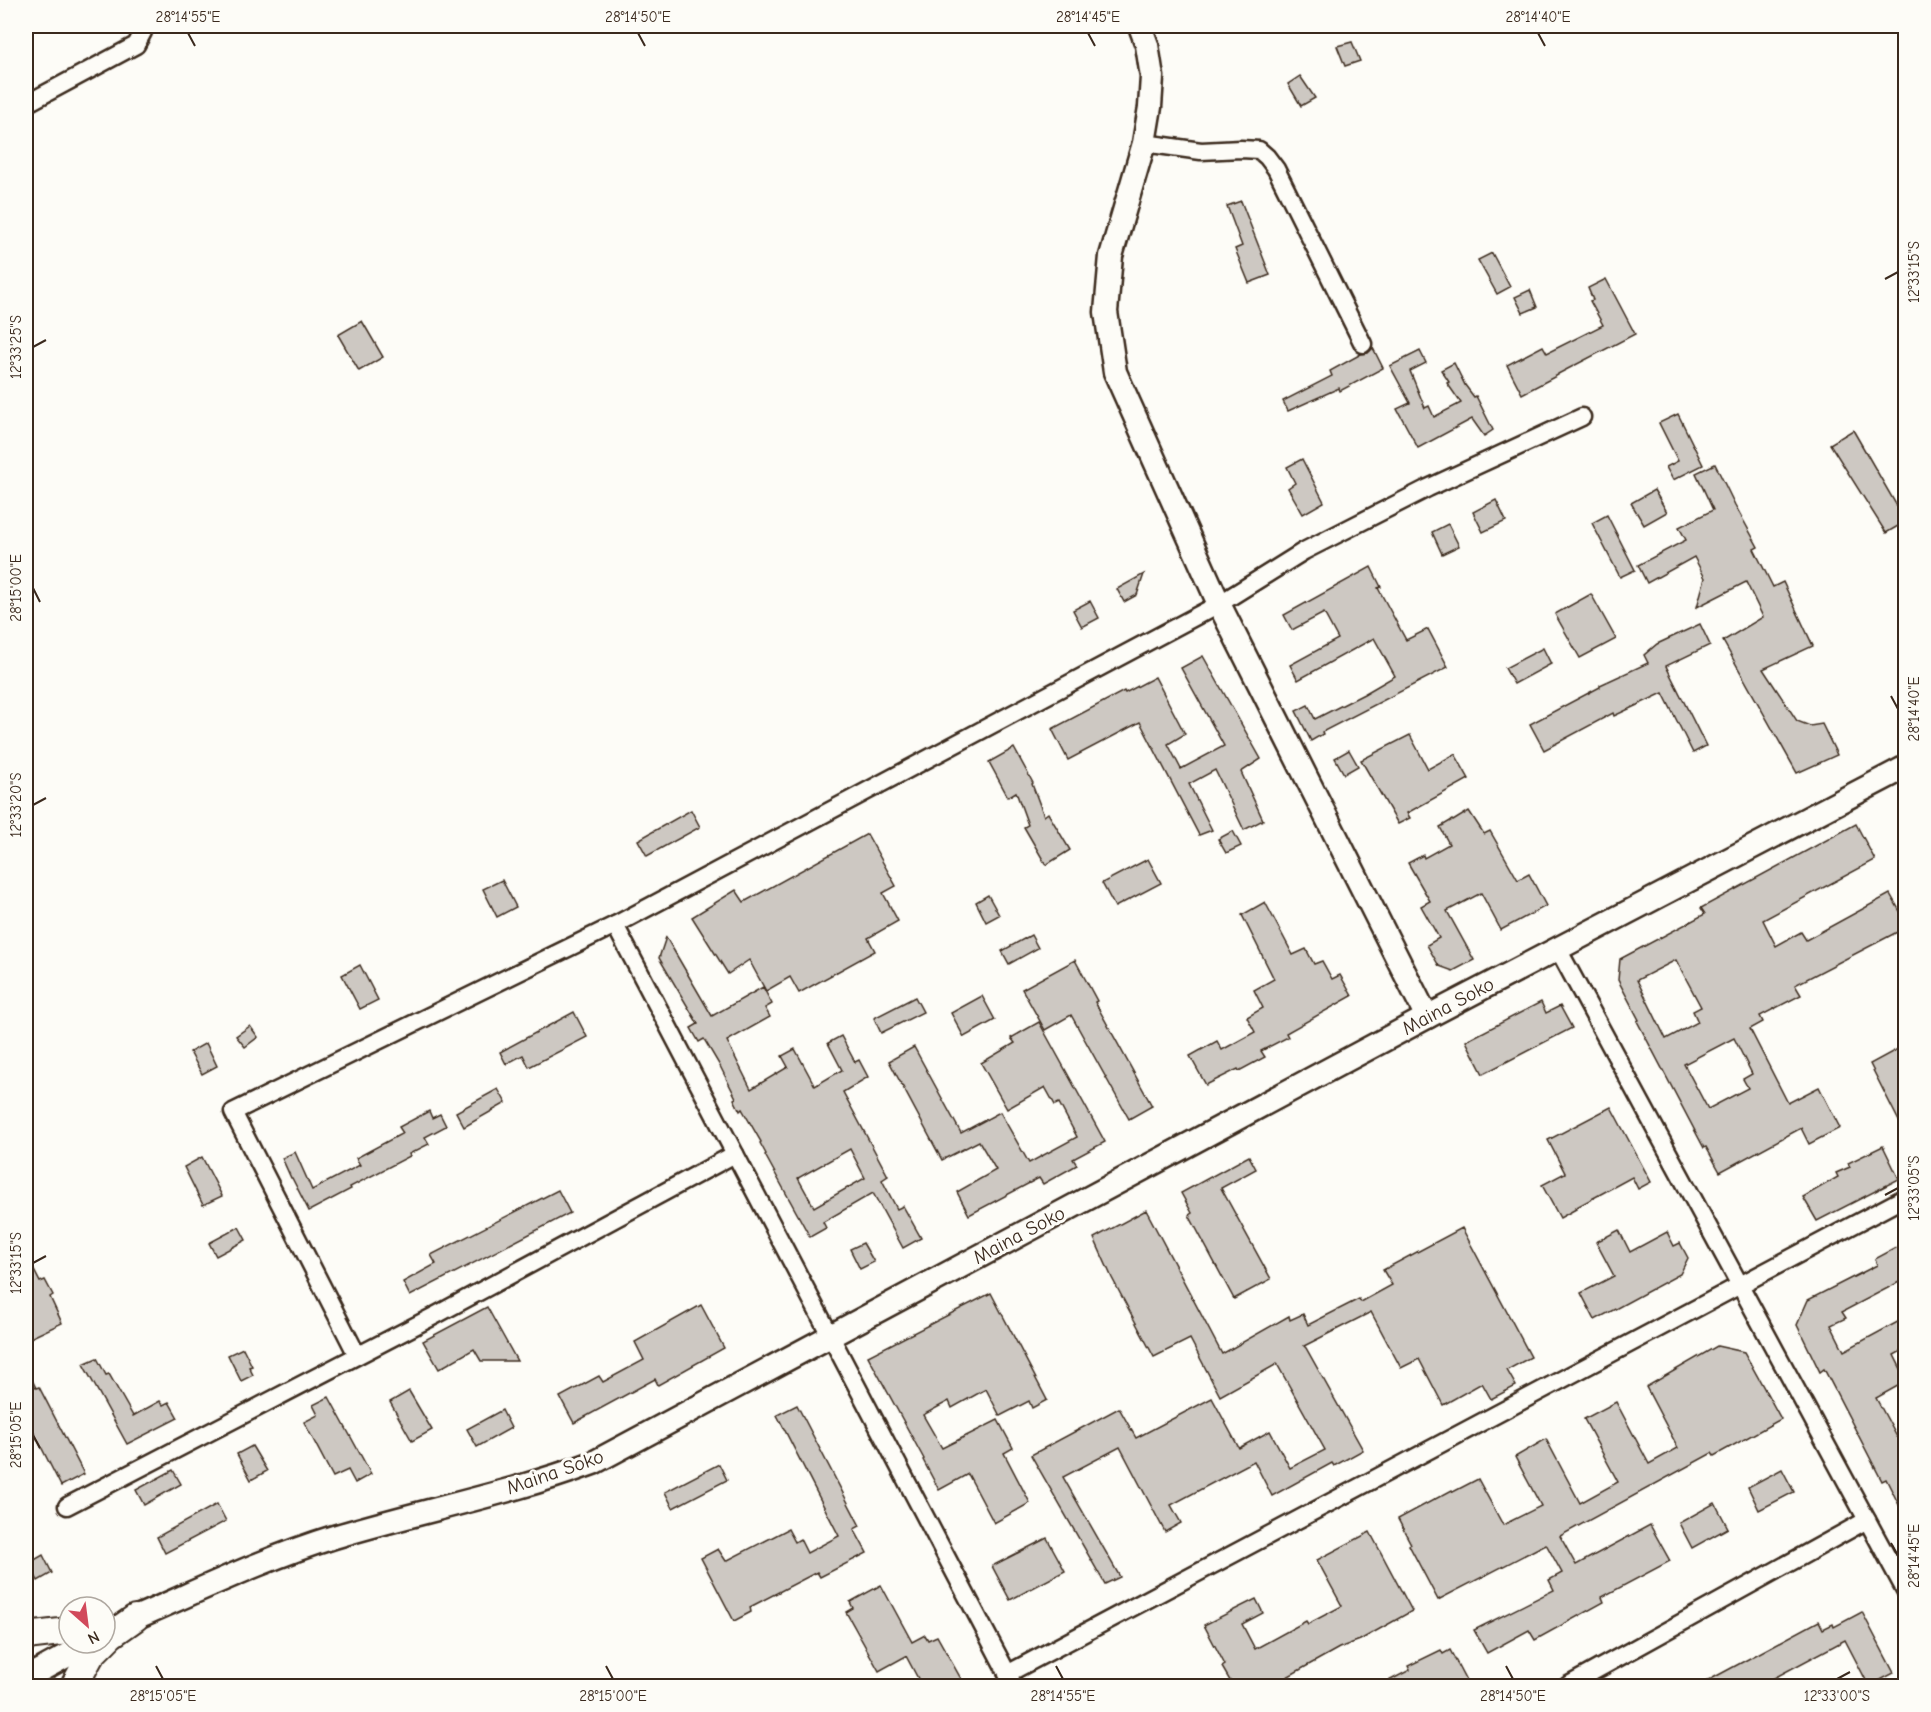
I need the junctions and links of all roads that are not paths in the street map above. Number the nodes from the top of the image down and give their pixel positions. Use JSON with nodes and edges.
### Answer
{"nodes":[{"id":1,"x":142,"y":26,"type":"edge"},
{"id":2,"x":1140,"y":26,"type":"edge"},
{"id":3,"x":26,"y":104,"type":"edge"},
{"id":4,"x":1144,"y":143,"type":"junction"},
{"id":5,"x":1363,"y":344,"type":"dead end"},
{"id":6,"x":1582,"y":417,"type":"dead end"},
{"id":7,"x":1219,"y":604,"type":"junction"},
{"id":8,"x":1905,"y":767,"type":"edge"},
{"id":9,"x":615,"y":925,"type":"junction"},
{"id":10,"x":1558,"y":949,"type":"junction"},
{"id":11,"x":1427,"y":1017,"type":"junction"},
{"id":12,"x":735,"y":1154,"type":"junction"},
{"id":13,"x":1905,"y":1197,"type":"edge"},
{"id":14,"x":1739,"y":1284,"type":"junction"},
{"id":15,"x":830,"y":1336,"type":"junction"},
{"id":16,"x":357,"y":1355,"type":"junction"},
{"id":17,"x":68,"y":1506,"type":"dead end"},
{"id":18,"x":1867,"y":1520,"type":"junction"},
{"id":19,"x":1905,"y":1592,"type":"edge"},
{"id":20,"x":135,"y":1618,"type":"junction"},
{"id":21,"x":117,"y":1622,"type":"edge"},
{"id":22,"x":117,"y":1628,"type":"edge"},
{"id":23,"x":117,"y":1631,"type":"edge"},
{"id":24,"x":57,"y":1632,"type":"edge"},
{"id":25,"x":26,"y":1636,"type":"edge"},
{"id":26,"x":68,"y":1655,"type":"edge"},
{"id":27,"x":92,"y":1655,"type":"edge"},
{"id":28,"x":26,"y":1678,"type":"edge"},
{"id":29,"x":1011,"y":1680,"type":"edge"},
{"id":30,"x":74,"y":1686,"type":"edge"},
{"id":31,"x":1567,"y":1686,"type":"edge"}],
"edges":[{"from":1,"to":3,"type":"street"},
{"from":2,"to":4,"type":"street"},
{"from":4,"to":5,"type":"street"},
{"from":4,"to":7,"type":"street"},
{"from":6,"to":7,"type":"street"},
{"from":7,"to":9,"type":"street"},
{"from":7,"to":11,"type":"street"},
{"from":8,"to":10,"type":"street","name":"Maina Soko"},
{"from":9,"to":12,"type":"street"},
{"from":9,"to":16,"type":"street"},
{"from":10,"to":11,"type":"street","name":"Maina Soko"},
{"from":10,"to":14,"type":"street"},
{"from":11,"to":15,"type":"street","name":"Maina Soko"},
{"from":12,"to":15,"type":"street"},
{"from":12,"to":16,"type":"street"},
{"from":13,"to":14,"type":"street"},
{"from":14,"to":18,"type":"street"},
{"from":14,"to":29,"type":"street"},
{"from":15,"to":20,"type":"street","name":"Maina Soko"},
{"from":15,"to":29,"type":"street"},
{"from":16,"to":17,"type":"street"},
{"from":18,"to":19,"type":"street"},
{"from":18,"to":31,"type":"street"},
{"from":20,"to":21,"type":"main road"},
{"from":20,"to":22,"type":"street","name":"Maina Soko"},
{"from":20,"to":23,"type":"main road"},
{"from":24,"to":25,"type":"main road"},
{"from":26,"to":28,"type":"street"},
{"from":27,"to":30,"type":"main road"}]}
